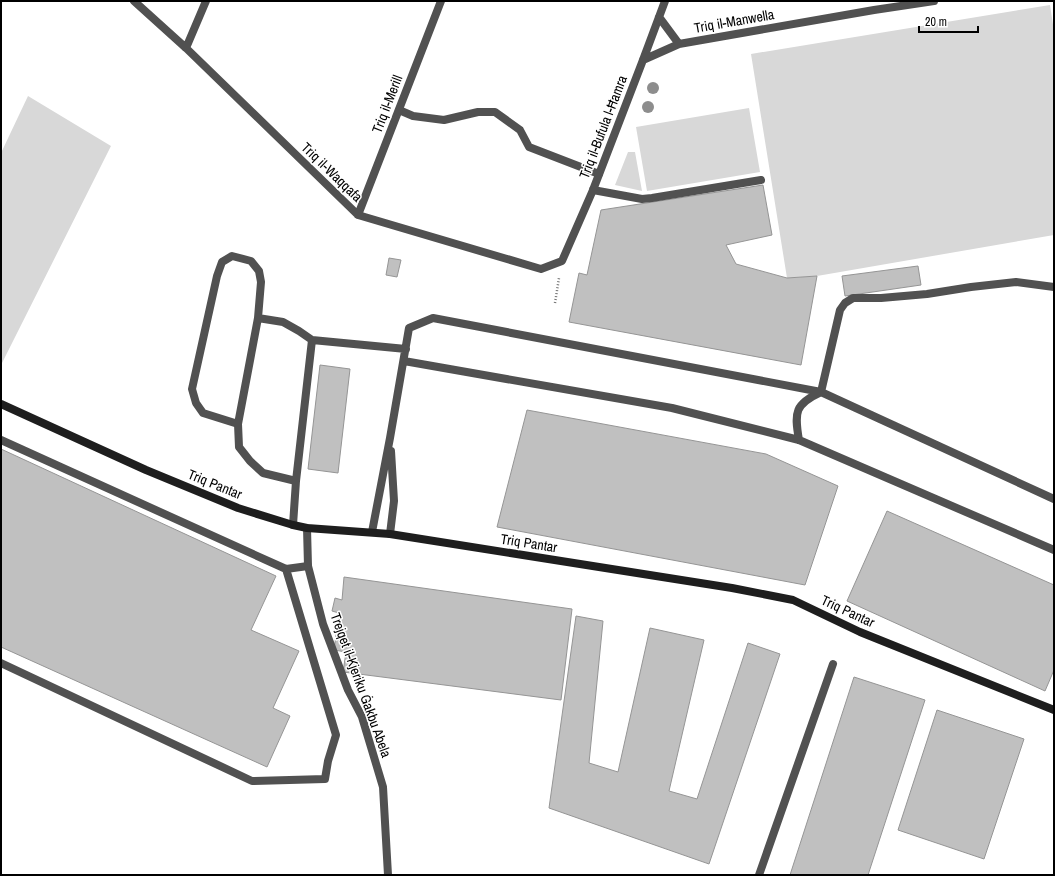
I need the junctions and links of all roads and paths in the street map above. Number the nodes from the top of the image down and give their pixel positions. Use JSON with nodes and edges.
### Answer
{"nodes":[{"id":1,"x":134,"y":1,"type":"edge"},
{"id":2,"x":206,"y":1,"type":"edge"},
{"id":3,"x":441,"y":1,"type":"edge"},
{"id":4,"x":665,"y":1,"type":"edge"},
{"id":5,"x":875,"y":1,"type":"edge"},
{"id":6,"x":934,"y":1,"type":"edge"},
{"id":7,"x":874,"y":10,"type":"junction"},
{"id":8,"x":659,"y":17,"type":"junction"},
{"id":9,"x":679,"y":44,"type":"junction"},
{"id":10,"x":186,"y":48,"type":"junction"},
{"id":11,"x":643,"y":60,"type":"junction"},
{"id":12,"x":399,"y":110,"type":"junction"},
{"id":13,"x":599,"y":174,"type":"junction"},
{"id":14,"x":761,"y":180,"type":"dead end"},
{"id":15,"x":593,"y":190,"type":"junction"},
{"id":16,"x":358,"y":215,"type":"junction"},
{"id":17,"x":562,"y":261,"type":"junction"},
{"id":18,"x":1054,"y":287,"type":"edge"},
{"id":19,"x":555,"y":302,"type":"dead end"},
{"id":20,"x":258,"y":318,"type":"junction"},
{"id":21,"x":312,"y":340,"type":"junction"},
{"id":22,"x":406,"y":349,"type":"junction"},
{"id":23,"x":404,"y":360,"type":"junction"},
{"id":24,"x":821,"y":392,"type":"junction"},
{"id":25,"x":1,"y":404,"type":"edge"},
{"id":26,"x":238,"y":424,"type":"junction"},
{"id":27,"x":390,"y":438,"type":"junction"},
{"id":28,"x":1,"y":440,"type":"edge"},
{"id":29,"x":799,"y":440,"type":"junction"},
{"id":30,"x":296,"y":481,"type":"junction"},
{"id":31,"x":1054,"y":499,"type":"edge"},
{"id":32,"x":293,"y":525,"type":"junction"},
{"id":33,"x":307,"y":528,"type":"junction"},
{"id":34,"x":372,"y":532,"type":"junction"},
{"id":35,"x":390,"y":534,"type":"junction"},
{"id":36,"x":1054,"y":550,"type":"edge"},
{"id":37,"x":308,"y":566,"type":"junction"},
{"id":38,"x":286,"y":569,"type":"junction"},
{"id":39,"x":1,"y":663,"type":"edge"},
{"id":40,"x":833,"y":664,"type":"dead end"},
{"id":41,"x":1054,"y":710,"type":"edge"},
{"id":42,"x":388,"y":875,"type":"edge"},
{"id":43,"x":759,"y":875,"type":"edge"}],
"edges":[{"from":1,"to":10,"type":"street","name":"Triq il-Waqqafa"},
{"from":2,"to":10,"type":"street"},
{"from":3,"to":12,"type":"street","name":"Triq il-Merill"},
{"from":4,"to":8,"type":"street","name":"Triq il-Bufula l-Ħamra"},
{"from":5,"to":7,"type":"street"},
{"from":6,"to":7,"type":"street","name":"Triq il-Manwella"},
{"from":7,"to":9,"type":"street","name":"Triq il-Manwella"},
{"from":8,"to":9,"type":"street","name":"Triq il-Manwella"},
{"from":8,"to":11,"type":"street","name":"Triq il-Bufula l-Ħamra"},
{"from":9,"to":11,"type":"street","name":"Triq il-Manwella"},
{"from":10,"to":16,"type":"street","name":"Triq il-Waqqafa"},
{"from":11,"to":13,"type":"street","name":"Triq il-Bufula l-Ħamra"},
{"from":12,"to":13,"type":"street"},
{"from":12,"to":16,"type":"street","name":"Triq il-Merill"},
{"from":13,"to":15,"type":"street","name":"Triq il-Bufula l-Ħamra"},
{"from":14,"to":15,"type":"street"},
{"from":15,"to":17,"type":"street","name":"Triq il-Bufula l-Ħamra"},
{"from":16,"to":17,"type":"street","name":"Triq il-Waqqafa"},
{"from":17,"to":19,"type":"path"},
{"from":18,"to":24,"type":"street"},
{"from":20,"to":21,"type":"street"},
{"from":20,"to":26,"type":"street"},
{"from":20,"to":26,"type":"street"},
{"from":21,"to":22,"type":"street"},
{"from":21,"to":30,"type":"street"},
{"from":22,"to":23,"type":"street"},
{"from":22,"to":24,"type":"street"},
{"from":23,"to":27,"type":"street"},
{"from":23,"to":29,"type":"street"},
{"from":24,"to":29,"type":"street"},
{"from":24,"to":31,"type":"street"},
{"from":25,"to":32,"type":"main road","name":"Triq Pantar"},
{"from":26,"to":30,"type":"street"},
{"from":27,"to":34,"type":"street"},
{"from":27,"to":35,"type":"street"},
{"from":28,"to":38,"type":"street"},
{"from":29,"to":36,"type":"street"},
{"from":30,"to":32,"type":"street"},
{"from":32,"to":33,"type":"main road","name":"Triq Pantar"},
{"from":33,"to":34,"type":"main road","name":"Triq Pantar"},
{"from":33,"to":37,"type":"street","name":"Trejqet il-Kjeriku Ġakbu Abela"},
{"from":34,"to":35,"type":"main road","name":"Triq Pantar"},
{"from":35,"to":41,"type":"main road","name":"Triq Pantar"},
{"from":37,"to":38,"type":"street"},
{"from":37,"to":42,"type":"street","name":"Trejqet il-Kjeriku Ġakbu Abela"},
{"from":38,"to":39,"type":"street"},
{"from":40,"to":43,"type":"street"}]}
